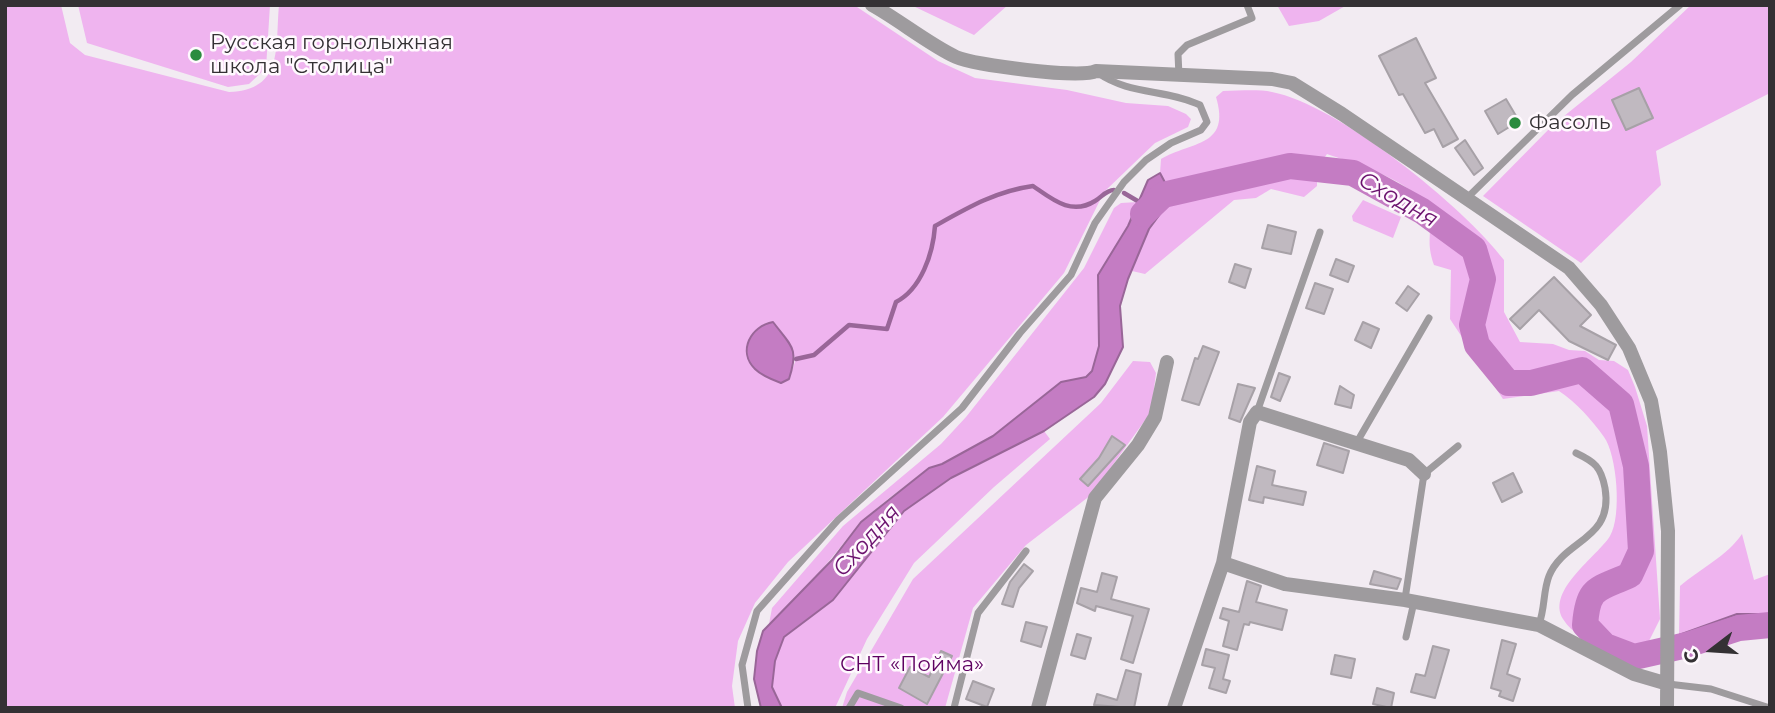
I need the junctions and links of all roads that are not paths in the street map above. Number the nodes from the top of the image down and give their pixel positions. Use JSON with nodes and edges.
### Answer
{"nodes":[{"id":1,"x":872,"y":5,"type":"edge"},
{"id":2,"x":1247,"y":5,"type":"edge"},
{"id":3,"x":1680,"y":5,"type":"edge"},
{"id":4,"x":1096,"y":71,"type":"junction"},
{"id":5,"x":1179,"y":77,"type":"junction"},
{"id":6,"x":1467,"y":198,"type":"junction"},
{"id":7,"x":1320,"y":232,"type":"dead end"},
{"id":8,"x":1429,"y":318,"type":"dead end"},
{"id":9,"x":1167,"y":362,"type":"dead end"},
{"id":10,"x":1257,"y":412,"type":"junction"},
{"id":11,"x":1357,"y":442,"type":"junction"},
{"id":12,"x":1458,"y":446,"type":"dead end"},
{"id":13,"x":1576,"y":453,"type":"dead end"},
{"id":14,"x":1423,"y":474,"type":"junction"},
{"id":15,"x":1026,"y":551,"type":"dead end"},
{"id":16,"x":1223,"y":563,"type":"junction"},
{"id":17,"x":1409,"y":601,"type":"junction"},
{"id":18,"x":1539,"y":625,"type":"junction"},
{"id":19,"x":1406,"y":637,"type":"dead end"},
{"id":20,"x":1668,"y":684,"type":"junction"},
{"id":21,"x":748,"y":708,"type":"edge"},
{"id":22,"x":849,"y":708,"type":"edge"},
{"id":23,"x":901,"y":708,"type":"edge"},
{"id":24,"x":954,"y":708,"type":"edge"},
{"id":25,"x":1038,"y":708,"type":"edge"},
{"id":26,"x":1174,"y":708,"type":"edge"},
{"id":27,"x":1667,"y":708,"type":"edge"},
{"id":28,"x":1770,"y":708,"type":"edge"}],
"edges":[{"from":1,"to":4,"type":"street"},
{"from":2,"to":5,"type":"lane"},
{"from":3,"to":6,"type":"lane"},
{"from":4,"to":5,"type":"street"},
{"from":4,"to":21,"type":"lane"},
{"from":5,"to":6,"type":"street"},
{"from":6,"to":20,"type":"street"},
{"from":7,"to":10,"type":"lane"},
{"from":8,"to":11,"type":"lane"},
{"from":9,"to":25,"type":"street"},
{"from":10,"to":11,"type":"street"},
{"from":10,"to":16,"type":"street"},
{"from":11,"to":14,"type":"street"},
{"from":12,"to":14,"type":"lane"},
{"from":13,"to":18,"type":"lane"},
{"from":14,"to":17,"type":"lane"},
{"from":15,"to":24,"type":"lane"},
{"from":16,"to":17,"type":"street"},
{"from":16,"to":26,"type":"street"},
{"from":17,"to":18,"type":"street"},
{"from":17,"to":19,"type":"lane"},
{"from":18,"to":20,"type":"street"},
{"from":20,"to":27,"type":"street"},
{"from":20,"to":28,"type":"lane"},
{"from":22,"to":23,"type":"lane"}]}
